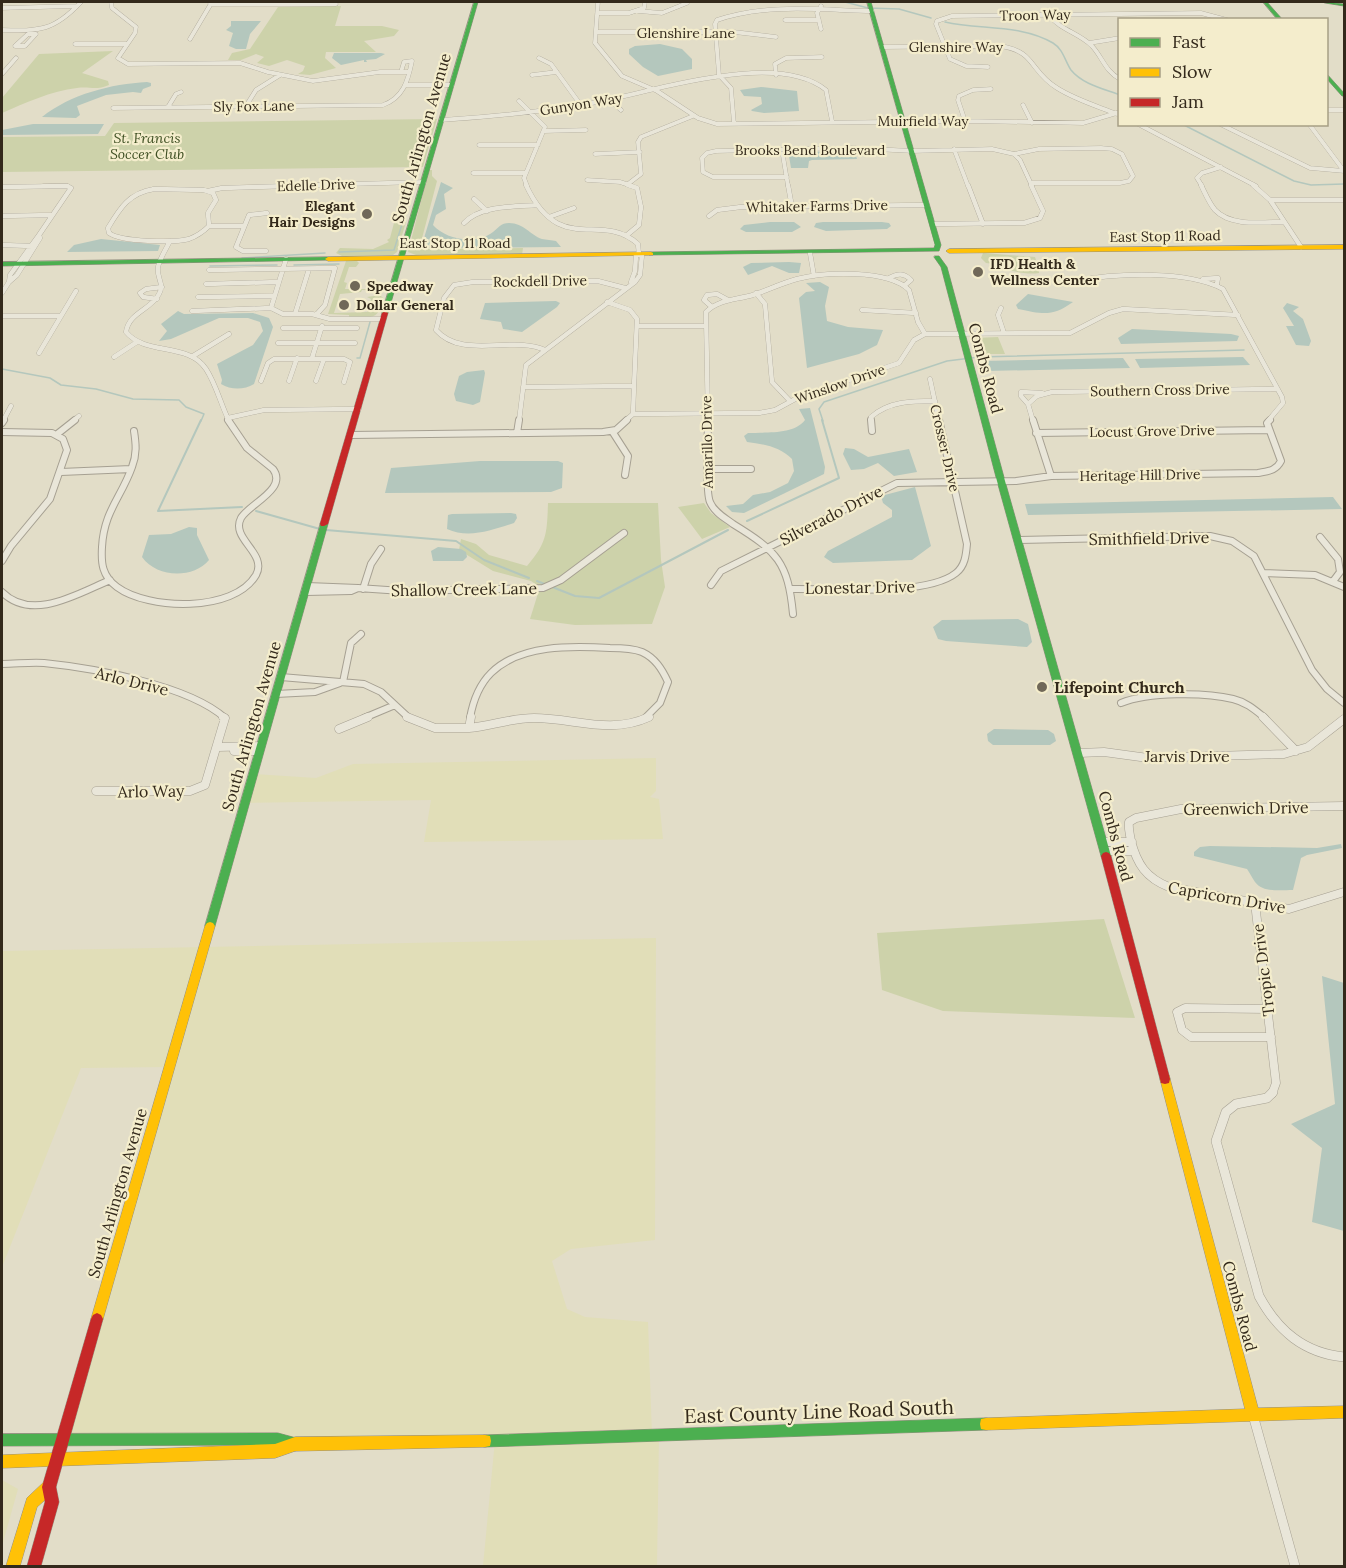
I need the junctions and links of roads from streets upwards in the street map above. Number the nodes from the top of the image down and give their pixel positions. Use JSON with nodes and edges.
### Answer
{"nodes":[{"id":1,"x":81,"y":2,"type":"edge"},
{"id":2,"x":111,"y":2,"type":"edge"},
{"id":3,"x":476,"y":2,"type":"edge"},
{"id":4,"x":598,"y":2,"type":"edge"},
{"id":5,"x":645,"y":2,"type":"edge"},
{"id":6,"x":1265,"y":2,"type":"edge"},
{"id":7,"x":1325,"y":2,"type":"edge"},
{"id":8,"x":211,"y":3,"type":"edge"},
{"id":9,"x":308,"y":3,"type":"edge"},
{"id":10,"x":687,"y":3,"type":"dead end"},
{"id":11,"x":796,"y":3,"type":"edge"},
{"id":12,"x":336,"y":4,"type":"dead end"},
{"id":13,"x":1344,"y":5,"type":"edge"},
{"id":14,"x":77,"y":6,"type":"junction"},
{"id":15,"x":821,"y":6,"type":"junction"},
{"id":16,"x":744,"y":7,"type":"dead end"},
{"id":17,"x":871,"y":7,"type":"edge"},
{"id":18,"x":2,"y":8,"type":"edge"},
{"id":19,"x":638,"y":11,"type":"junction"},
{"id":20,"x":598,"y":13,"type":"junction"},
{"id":21,"x":1049,"y":15,"type":"junction"},
{"id":22,"x":1222,"y":18,"type":"edge"},
{"id":23,"x":1279,"y":18,"type":"edge"},
{"id":24,"x":785,"y":20,"type":"dead end"},
{"id":25,"x":819,"y":20,"type":"junction"},
{"id":26,"x":821,"y":29,"type":"dead end"},
{"id":27,"x":2,"y":30,"type":"edge"},
{"id":28,"x":28,"y":32,"type":"junction"},
{"id":29,"x":596,"y":32,"type":"junction"},
{"id":30,"x":716,"y":32,"type":"junction"},
{"id":31,"x":776,"y":37,"type":"dead end"},
{"id":32,"x":1118,"y":38,"type":"edge"},
{"id":33,"x":190,"y":39,"type":"dead end"},
{"id":34,"x":988,"y":39,"type":"dead end"},
{"id":35,"x":75,"y":44,"type":"dead end"},
{"id":36,"x":127,"y":44,"type":"junction"},
{"id":37,"x":1089,"y":44,"type":"junction"},
{"id":38,"x":944,"y":46,"type":"junction"},
{"id":39,"x":991,"y":46,"type":"junction"},
{"id":40,"x":883,"y":47,"type":"junction"},
{"id":41,"x":120,"y":54,"type":"joint"},
{"id":42,"x":822,"y":57,"type":"dead end"},
{"id":43,"x":16,"y":58,"type":"dead end"},
{"id":44,"x":539,"y":58,"type":"dead end"},
{"id":45,"x":2,"y":64,"type":"edge"},
{"id":46,"x":11,"y":64,"type":"junction"},
{"id":47,"x":988,"y":67,"type":"dead end"},
{"id":48,"x":401,"y":72,"type":"junction"},
{"id":49,"x":409,"y":72,"type":"junction"},
{"id":50,"x":557,"y":72,"type":"junction"},
{"id":51,"x":2,"y":74,"type":"edge"},
{"id":52,"x":280,"y":75,"type":"junction"},
{"id":53,"x":532,"y":75,"type":"dead end"},
{"id":54,"x":720,"y":75,"type":"junction"},
{"id":55,"x":776,"y":75,"type":"junction"},
{"id":56,"x":1328,"y":76,"type":"edge"},
{"id":57,"x":1118,"y":78,"type":"edge"},
{"id":58,"x":405,"y":84,"type":"junction"},
{"id":59,"x":452,"y":84,"type":"junction"},
{"id":60,"x":991,"y":89,"type":"dead end"},
{"id":61,"x":655,"y":90,"type":"junction"},
{"id":62,"x":181,"y":92,"type":"dead end"},
{"id":63,"x":1344,"y":95,"type":"edge"},
{"id":64,"x":610,"y":100,"type":"junction"},
{"id":65,"x":519,"y":101,"type":"dead end"},
{"id":66,"x":580,"y":104,"type":"junction"},
{"id":67,"x":1023,"y":105,"type":"dead end"},
{"id":68,"x":246,"y":106,"type":"junction"},
{"id":69,"x":168,"y":107,"type":"junction"},
{"id":70,"x":113,"y":108,"type":"dead end"},
{"id":71,"x":621,"y":110,"type":"dead end"},
{"id":72,"x":1328,"y":110,"type":"edge"},
{"id":73,"x":1344,"y":110,"type":"edge"},
{"id":74,"x":531,"y":111,"type":"junction"},
{"id":75,"x":1118,"y":113,"type":"edge"},
{"id":76,"x":693,"y":116,"type":"junction"},
{"id":77,"x":442,"y":118,"type":"junction"},
{"id":78,"x":832,"y":121,"type":"junction"},
{"id":79,"x":904,"y":121,"type":"junction"},
{"id":80,"x":965,"y":121,"type":"junction"},
{"id":81,"x":1032,"y":123,"type":"junction"},
{"id":82,"x":734,"y":124,"type":"junction"},
{"id":83,"x":1142,"y":126,"type":"edge"},
{"id":84,"x":1224,"y":126,"type":"edge"},
{"id":85,"x":1310,"y":126,"type":"edge"},
{"id":86,"x":586,"y":130,"type":"dead end"},
{"id":87,"x":544,"y":131,"type":"junction"},
{"id":88,"x":479,"y":145,"type":"dead end"},
{"id":89,"x":538,"y":145,"type":"junction"},
{"id":90,"x":913,"y":149,"type":"junction"},
{"id":91,"x":954,"y":149,"type":"junction"},
{"id":92,"x":782,"y":150,"type":"junction"},
{"id":93,"x":640,"y":152,"type":"junction"},
{"id":94,"x":595,"y":154,"type":"dead end"},
{"id":95,"x":1014,"y":154,"type":"junction"},
{"id":96,"x":1221,"y":167,"type":"junction"},
{"id":97,"x":1344,"y":171,"type":"edge"},
{"id":98,"x":473,"y":173,"type":"dead end"},
{"id":99,"x":525,"y":173,"type":"junction"},
{"id":100,"x":787,"y":177,"type":"junction"},
{"id":101,"x":587,"y":180,"type":"dead end"},
{"id":102,"x":423,"y":183,"type":"junction"},
{"id":103,"x":1031,"y":183,"type":"junction"},
{"id":104,"x":628,"y":184,"type":"junction"},
{"id":105,"x":2,"y":187,"type":"edge"},
{"id":106,"x":208,"y":191,"type":"junction"},
{"id":107,"x":474,"y":199,"type":"dead end"},
{"id":108,"x":1344,"y":200,"type":"edge"},
{"id":109,"x":1270,"y":201,"type":"junction"},
{"id":110,"x":537,"y":204,"type":"junction"},
{"id":111,"x":927,"y":205,"type":"junction"},
{"id":112,"x":792,"y":207,"type":"junction"},
{"id":113,"x":574,"y":208,"type":"dead end"},
{"id":114,"x":487,"y":211,"type":"junction"},
{"id":115,"x":267,"y":213,"type":"dead end"},
{"id":116,"x":2,"y":216,"type":"edge"},
{"id":117,"x":52,"y":216,"type":"junction"},
{"id":118,"x":709,"y":216,"type":"dead end"},
{"id":119,"x":549,"y":217,"type":"junction"},
{"id":120,"x":1284,"y":222,"type":"junction"},
{"id":121,"x":464,"y":223,"type":"dead end"},
{"id":122,"x":933,"y":224,"type":"junction"},
{"id":123,"x":982,"y":224,"type":"junction"},
{"id":124,"x":209,"y":226,"type":"junction"},
{"id":125,"x":244,"y":226,"type":"junction"},
{"id":126,"x":627,"y":235,"type":"junction"},
{"id":127,"x":936,"y":236,"type":"junction"},
{"id":128,"x":170,"y":241,"type":"junction"},
{"id":129,"x":2,"y":245,"type":"edge"},
{"id":130,"x":33,"y":246,"type":"junction"},
{"id":131,"x":1344,"y":247,"type":"edge"},
{"id":132,"x":1301,"y":248,"type":"junction"},
{"id":133,"x":266,"y":251,"type":"dead end"},
{"id":134,"x":810,"y":253,"type":"junction"},
{"id":135,"x":936,"y":253,"type":"junction"},
{"id":136,"x":639,"y":255,"type":"junction"},
{"id":137,"x":948,"y":256,"type":"junction"},
{"id":138,"x":402,"y":257,"type":"junction"},
{"id":139,"x":286,"y":259,"type":"junction"},
{"id":140,"x":160,"y":261,"type":"junction"},
{"id":141,"x":2,"y":264,"type":"edge"},
{"id":142,"x":20,"y":264,"type":"junction"},
{"id":143,"x":282,"y":269,"type":"junction"},
{"id":144,"x":309,"y":269,"type":"junction"},
{"id":145,"x":209,"y":270,"type":"dead end"},
{"id":146,"x":814,"y":276,"type":"junction"},
{"id":147,"x":889,"y":278,"type":"junction"},
{"id":148,"x":1076,"y":281,"type":"dead end"},
{"id":149,"x":278,"y":282,"type":"junction"},
{"id":150,"x":206,"y":284,"type":"dead end"},
{"id":151,"x":905,"y":285,"type":"junction"},
{"id":152,"x":162,"y":287,"type":"junction"},
{"id":153,"x":625,"y":288,"type":"junction"},
{"id":154,"x":76,"y":291,"type":"dead end"},
{"id":155,"x":2,"y":293,"type":"edge"},
{"id":156,"x":756,"y":294,"type":"junction"},
{"id":157,"x":273,"y":296,"type":"junction"},
{"id":158,"x":198,"y":297,"type":"dead end"},
{"id":159,"x":157,"y":298,"type":"junction"},
{"id":160,"x":728,"y":300,"type":"junction"},
{"id":161,"x":607,"y":302,"type":"junction"},
{"id":162,"x":712,"y":307,"type":"junction"},
{"id":163,"x":271,"y":308,"type":"junction"},
{"id":164,"x":1001,"y":308,"type":"dead end"},
{"id":165,"x":862,"y":310,"type":"dead end"},
{"id":166,"x":192,"y":311,"type":"dead end"},
{"id":167,"x":916,"y":313,"type":"junction"},
{"id":168,"x":295,"y":314,"type":"junction"},
{"id":169,"x":316,"y":315,"type":"junction"},
{"id":170,"x":1238,"y":315,"type":"junction"},
{"id":171,"x":2,"y":316,"type":"edge"},
{"id":172,"x":62,"y":316,"type":"junction"},
{"id":173,"x":325,"y":318,"type":"junction"},
{"id":174,"x":383,"y":319,"type":"junction"},
{"id":175,"x":637,"y":326,"type":"junction"},
{"id":176,"x":705,"y":326,"type":"junction"},
{"id":177,"x":283,"y":328,"type":"dead end"},
{"id":178,"x":322,"y":328,"type":"junction"},
{"id":179,"x":357,"y":328,"type":"dead end"},
{"id":180,"x":961,"y":333,"type":"junction"},
{"id":181,"x":1004,"y":333,"type":"junction"},
{"id":182,"x":229,"y":334,"type":"dead end"},
{"id":183,"x":926,"y":334,"type":"junction"},
{"id":184,"x":137,"y":342,"type":"junction"},
{"id":185,"x":278,"y":343,"type":"dead end"},
{"id":186,"x":317,"y":343,"type":"junction"},
{"id":187,"x":355,"y":343,"type":"dead end"},
{"id":188,"x":545,"y":350,"type":"junction"},
{"id":189,"x":39,"y":353,"type":"dead end"},
{"id":190,"x":193,"y":356,"type":"junction"},
{"id":191,"x":114,"y":357,"type":"dead end"},
{"id":192,"x":297,"y":358,"type":"junction"},
{"id":193,"x":312,"y":358,"type":"junction"},
{"id":194,"x":324,"y":358,"type":"junction"},
{"id":195,"x":930,"y":380,"type":"dead end"},
{"id":196,"x":261,"y":381,"type":"dead end"},
{"id":197,"x":289,"y":381,"type":"dead end"},
{"id":198,"x":316,"y":381,"type":"dead end"},
{"id":199,"x":344,"y":382,"type":"dead end"},
{"id":200,"x":634,"y":386,"type":"junction"},
{"id":201,"x":523,"y":387,"type":"junction"},
{"id":202,"x":1277,"y":389,"type":"junction"},
{"id":203,"x":1043,"y":393,"type":"junction"},
{"id":204,"x":790,"y":401,"type":"junction"},
{"id":205,"x":934,"y":401,"type":"junction"},
{"id":206,"x":1028,"y":404,"type":"junction"},
{"id":207,"x":11,"y":406,"type":"dead end"},
{"id":208,"x":359,"y":409,"type":"junction"},
{"id":209,"x":633,"y":414,"type":"junction"},
{"id":210,"x":707,"y":414,"type":"junction"},
{"id":211,"x":79,"y":416,"type":"dead end"},
{"id":212,"x":228,"y":418,"type":"junction"},
{"id":213,"x":2,"y":423,"type":"edge"},
{"id":214,"x":1268,"y":430,"type":"junction"},
{"id":215,"x":134,"y":431,"type":"dead end"},
{"id":216,"x":612,"y":431,"type":"junction"},
{"id":217,"x":872,"y":431,"type":"dead end"},
{"id":218,"x":2,"y":432,"type":"edge"},
{"id":219,"x":518,"y":433,"type":"junction"},
{"id":220,"x":1036,"y":433,"type":"junction"},
{"id":221,"x":56,"y":435,"type":"junction"},
{"id":222,"x":351,"y":435,"type":"junction"},
{"id":223,"x":708,"y":469,"type":"junction"},
{"id":224,"x":751,"y":469,"type":"dead end"},
{"id":225,"x":131,"y":470,"type":"junction"},
{"id":226,"x":61,"y":472,"type":"junction"},
{"id":227,"x":625,"y":475,"type":"dead end"},
{"id":228,"x":1051,"y":476,"type":"junction"},
{"id":229,"x":953,"y":480,"type":"junction"},
{"id":230,"x":1001,"y":481,"type":"junction"},
{"id":231,"x":961,"y":516,"type":"joint"},
{"id":232,"x":624,"y":533,"type":"dead end"},
{"id":233,"x":1320,"y":537,"type":"dead end"},
{"id":234,"x":1019,"y":540,"type":"junction"},
{"id":235,"x":769,"y":547,"type":"junction"},
{"id":236,"x":381,"y":549,"type":"dead end"},
{"id":237,"x":2,"y":561,"type":"edge"},
{"id":238,"x":1263,"y":573,"type":"junction"},
{"id":239,"x":110,"y":580,"type":"junction"},
{"id":240,"x":1334,"y":580,"type":"junction"},
{"id":241,"x":711,"y":585,"type":"dead end"},
{"id":242,"x":1344,"y":587,"type":"edge"},
{"id":243,"x":361,"y":588,"type":"junction"},
{"id":244,"x":307,"y":589,"type":"junction"},
{"id":245,"x":791,"y":589,"type":"junction"},
{"id":246,"x":2,"y":592,"type":"edge"},
{"id":247,"x":793,"y":614,"type":"dead end"},
{"id":248,"x":362,"y":634,"type":"dead end"},
{"id":249,"x":2,"y":664,"type":"edge"},
{"id":250,"x":281,"y":677,"type":"junction"},
{"id":251,"x":343,"y":682,"type":"junction"},
{"id":252,"x":276,"y":694,"type":"junction"},
{"id":253,"x":1121,"y":702,"type":"dead end"},
{"id":254,"x":1344,"y":703,"type":"edge"},
{"id":255,"x":395,"y":705,"type":"junction"},
{"id":256,"x":1344,"y":719,"type":"edge"},
{"id":257,"x":339,"y":729,"type":"dead end"},
{"id":258,"x":469,"y":729,"type":"junction"},
{"id":259,"x":217,"y":749,"type":"junction"},
{"id":260,"x":260,"y":749,"type":"junction"},
{"id":261,"x":1296,"y":751,"type":"junction"},
{"id":262,"x":1079,"y":753,"type":"junction"},
{"id":263,"x":96,"y":791,"type":"dead end"},
{"id":264,"x":1344,"y":806,"type":"edge"},
{"id":265,"x":1132,"y":842,"type":"junction"},
{"id":266,"x":1103,"y":847,"type":"junction"},
{"id":267,"x":1134,"y":851,"type":"junction"},
{"id":268,"x":1344,"y":892,"type":"edge"},
{"id":269,"x":1255,"y":903,"type":"junction"},
{"id":270,"x":1268,"y":1009,"type":"junction"},
{"id":271,"x":1271,"y":1037,"type":"junction"},
{"id":272,"x":1344,"y":1356,"type":"edge"},
{"id":273,"x":1344,"y":1412,"type":"edge"},
{"id":274,"x":1253,"y":1415,"type":"junction"},
{"id":275,"x":2,"y":1440,"type":"edge"},
{"id":276,"x":63,"y":1440,"type":"junction"},
{"id":277,"x":295,"y":1444,"type":"junction"},
{"id":278,"x":57,"y":1460,"type":"junction"},
{"id":279,"x":2,"y":1462,"type":"edge"},
{"id":280,"x":49,"y":1487,"type":"junction"},
{"id":281,"x":13,"y":1566,"type":"edge"},
{"id":282,"x":34,"y":1566,"type":"edge"},
{"id":283,"x":1295,"y":1566,"type":"edge"}],
"edges":[{"from":1,"to":14,"type":"street"},
{"from":2,"to":36,"type":"street"},
{"from":3,"to":59,"type":"street","name":"South Arlington Avenue"},
{"from":4,"to":20,"type":"street"},
{"from":5,"to":19,"type":"street"},
{"from":6,"to":23,"type":"street"},
{"from":7,"to":13,"type":"street"},
{"from":8,"to":9,"type":"street"},
{"from":8,"to":33,"type":"street"},
{"from":9,"to":12,"type":"street"},
{"from":10,"to":19,"type":"street"},
{"from":11,"to":15,"type":"street"},
{"from":14,"to":18,"type":"street"},
{"from":14,"to":28,"type":"street"},
{"from":15,"to":17,"type":"street"},
{"from":15,"to":25,"type":"street"},
{"from":16,"to":30,"type":"street"},
{"from":17,"to":40,"type":"street","name":"Combs Road"},
{"from":19,"to":20,"type":"street"},
{"from":20,"to":29,"type":"street"},
{"from":21,"to":22,"type":"street","name":"Troon Way"},
{"from":21,"to":37,"type":"street"},
{"from":21,"to":38,"type":"street","name":"Troon Way"},
{"from":24,"to":25,"type":"street"},
{"from":25,"to":26,"type":"street"},
{"from":27,"to":28,"type":"street"},
{"from":28,"to":28,"type":"street"},
{"from":29,"to":30,"type":"street","name":"Glenshire Lane"},
{"from":29,"to":61,"type":"street","name":"Muirfield Way"},
{"from":30,"to":31,"type":"street","name":"Glenshire Lane"},
{"from":30,"to":54,"type":"street"},
{"from":32,"to":37,"type":"street"},
{"from":34,"to":39,"type":"street"},
{"from":35,"to":36,"type":"street"},
{"from":36,"to":41,"type":"street"},
{"from":37,"to":57,"type":"street"},
{"from":38,"to":39,"type":"street","name":"Glenshire Way"},
{"from":38,"to":40,"type":"street","name":"Glenshire Way"},
{"from":38,"to":47,"type":"street"},
{"from":39,"to":75,"type":"street","name":"Glenshire Way"},
{"from":40,"to":79,"type":"street","name":"Combs Road"},
{"from":41,"to":52,"type":"street"},
{"from":42,"to":55,"type":"street"},
{"from":43,"to":46,"type":"street"},
{"from":44,"to":50,"type":"street"},
{"from":45,"to":46,"type":"street"},
{"from":46,"to":51,"type":"street"},
{"from":48,"to":49,"type":"street"},
{"from":48,"to":49,"type":"street"},
{"from":48,"to":52,"type":"street"},
{"from":49,"to":58,"type":"street"},
{"from":50,"to":53,"type":"street"},
{"from":50,"to":66,"type":"street"},
{"from":52,"to":68,"type":"street"},
{"from":54,"to":55,"type":"street","name":"Gunyon Way"},
{"from":54,"to":61,"type":"street","name":"Gunyon Way"},
{"from":54,"to":82,"type":"street"},
{"from":55,"to":78,"type":"street","name":"Gunyon Way"},
{"from":56,"to":63,"type":"street"},
{"from":58,"to":59,"type":"street"},
{"from":58,"to":68,"type":"street","name":"Sly Fox Lane"},
{"from":59,"to":77,"type":"street","name":"South Arlington Avenue"},
{"from":60,"to":80,"type":"street"},
{"from":61,"to":64,"type":"street","name":"Gunyon Way"},
{"from":61,"to":76,"type":"street","name":"Muirfield Way"},
{"from":62,"to":69,"type":"street"},
{"from":64,"to":66,"type":"street","name":"Gunyon Way"},
{"from":64,"to":71,"type":"street"},
{"from":65,"to":74,"type":"street"},
{"from":66,"to":74,"type":"street","name":"Gunyon Way"},
{"from":67,"to":81,"type":"street"},
{"from":68,"to":69,"type":"street","name":"Sly Fox Lane"},
{"from":69,"to":70,"type":"street","name":"Sly Fox Lane"},
{"from":72,"to":73,"type":"street"},
{"from":74,"to":77,"type":"street","name":"Gunyon Way"},
{"from":74,"to":87,"type":"street"},
{"from":75,"to":81,"type":"street","name":"Muirfield Way"},
{"from":76,"to":82,"type":"street","name":"Muirfield Way"},
{"from":76,"to":93,"type":"street"},
{"from":77,"to":102,"type":"street","name":"South Arlington Avenue"},
{"from":78,"to":79,"type":"street","name":"Muirfield Way"},
{"from":78,"to":82,"type":"street","name":"Muirfield Way"},
{"from":79,"to":80,"type":"street","name":"Muirfield Way"},
{"from":79,"to":90,"type":"street","name":"Combs Road"},
{"from":80,"to":81,"type":"street","name":"Muirfield Way"},
{"from":83,"to":96,"type":"street"},
{"from":84,"to":97,"type":"street"},
{"from":85,"to":97,"type":"street"},
{"from":86,"to":87,"type":"street"},
{"from":87,"to":89,"type":"street"},
{"from":88,"to":89,"type":"street"},
{"from":89,"to":99,"type":"street"},
{"from":90,"to":91,"type":"street","name":"Brooks Bend Boulevard"},
{"from":90,"to":92,"type":"street","name":"Brooks Bend Boulevard"},
{"from":90,"to":111,"type":"street","name":"Combs Road"},
{"from":91,"to":95,"type":"street","name":"Brooks Bend Boulevard"},
{"from":91,"to":123,"type":"street"},
{"from":92,"to":100,"type":"street"},
{"from":92,"to":100,"type":"street","name":"Brooks Bend Boulevard"},
{"from":93,"to":94,"type":"street"},
{"from":93,"to":104,"type":"street"},
{"from":95,"to":103,"type":"street"},
{"from":95,"to":103,"type":"street"},
{"from":96,"to":109,"type":"street"},
{"from":96,"to":120,"type":"street"},
{"from":98,"to":99,"type":"street"},
{"from":99,"to":110,"type":"street"},
{"from":100,"to":112,"type":"street"},
{"from":101,"to":104,"type":"street"},
{"from":102,"to":106,"type":"street","name":"Edelle Drive"},
{"from":102,"to":138,"type":"street","name":"South Arlington Avenue"},
{"from":103,"to":123,"type":"street"},
{"from":104,"to":126,"type":"street"},
{"from":105,"to":117,"type":"street"},
{"from":106,"to":124,"type":"street"},
{"from":106,"to":128,"type":"street","name":"Edelle Drive"},
{"from":107,"to":114,"type":"street"},
{"from":108,"to":109,"type":"street"},
{"from":109,"to":120,"type":"street"},
{"from":110,"to":114,"type":"street"},
{"from":110,"to":119,"type":"street"},
{"from":111,"to":112,"type":"street","name":"Whitaker Farms Drive"},
{"from":111,"to":122,"type":"street","name":"Combs Road"},
{"from":112,"to":118,"type":"street","name":"Whitaker Farms Drive"},
{"from":113,"to":119,"type":"street"},
{"from":114,"to":121,"type":"street"},
{"from":115,"to":125,"type":"street"},
{"from":116,"to":117,"type":"street"},
{"from":117,"to":130,"type":"street"},
{"from":119,"to":126,"type":"street"},
{"from":120,"to":132,"type":"street"},
{"from":122,"to":123,"type":"street"},
{"from":122,"to":127,"type":"street","name":"Combs Road"},
{"from":124,"to":125,"type":"street"},
{"from":124,"to":128,"type":"street"},
{"from":125,"to":133,"type":"street"},
{"from":126,"to":136,"type":"street"},
{"from":127,"to":135,"type":"street","name":"Combs Road"},
{"from":127,"to":137,"type":"street","name":"Combs Road"},
{"from":128,"to":140,"type":"street"},
{"from":129,"to":130,"type":"street"},
{"from":130,"to":142,"type":"street"},
{"from":131,"to":132,"type":"street","name":"East Stop 11 Road"},
{"from":132,"to":137,"type":"street","name":"East Stop 11 Road"},
{"from":134,"to":135,"type":"street","name":"East Stop 11 Road"},
{"from":134,"to":136,"type":"street","name":"East Stop 11 Road"},
{"from":134,"to":146,"type":"street"},
{"from":135,"to":137,"type":"street","name":"Combs Road"},
{"from":135,"to":137,"type":"street","name":"East Stop 11 Road"},
{"from":136,"to":138,"type":"street","name":"East Stop 11 Road"},
{"from":136,"to":153,"type":"street"},
{"from":137,"to":180,"type":"street","name":"Combs Road"},
{"from":138,"to":139,"type":"street","name":"East Stop 11 Road"},
{"from":138,"to":174,"type":"street","name":"South Arlington Avenue"},
{"from":139,"to":140,"type":"street","name":"East Stop 11 Road"},
{"from":139,"to":143,"type":"street"},
{"from":140,"to":142,"type":"street","name":"East Stop 11 Road"},
{"from":140,"to":152,"type":"street"},
{"from":141,"to":142,"type":"street","name":"East Stop 11 Road"},
{"from":142,"to":155,"type":"street"},
{"from":143,"to":144,"type":"street"},
{"from":143,"to":145,"type":"street"},
{"from":143,"to":149,"type":"street"},
{"from":144,"to":168,"type":"street"},
{"from":144,"to":169,"type":"street"},
{"from":146,"to":147,"type":"street"},
{"from":146,"to":156,"type":"street"},
{"from":147,"to":151,"type":"street"},
{"from":147,"to":151,"type":"street"},
{"from":148,"to":170,"type":"street"},
{"from":149,"to":150,"type":"street"},
{"from":149,"to":157,"type":"street"},
{"from":151,"to":167,"type":"street"},
{"from":152,"to":159,"type":"street"},
{"from":152,"to":159,"type":"street"},
{"from":153,"to":161,"type":"street"},
{"from":153,"to":188,"type":"street","name":"Rockdell Drive"},
{"from":154,"to":172,"type":"street"},
{"from":156,"to":160,"type":"street"},
{"from":156,"to":204,"type":"street"},
{"from":157,"to":158,"type":"street"},
{"from":157,"to":163,"type":"street"},
{"from":159,"to":184,"type":"street"},
{"from":160,"to":162,"type":"street"},
{"from":160,"to":162,"type":"street","name":"Amarillo Drive"},
{"from":161,"to":175,"type":"street"},
{"from":161,"to":188,"type":"street"},
{"from":162,"to":176,"type":"street","name":"Amarillo Drive"},
{"from":163,"to":166,"type":"street"},
{"from":163,"to":168,"type":"street"},
{"from":164,"to":181,"type":"street"},
{"from":165,"to":167,"type":"street"},
{"from":167,"to":183,"type":"street"},
{"from":168,"to":169,"type":"street"},
{"from":169,"to":173,"type":"street"},
{"from":170,"to":181,"type":"street"},
{"from":170,"to":202,"type":"street"},
{"from":171,"to":172,"type":"street"},
{"from":172,"to":189,"type":"street"},
{"from":173,"to":174,"type":"street"},
{"from":173,"to":178,"type":"street"},
{"from":174,"to":208,"type":"street","name":"South Arlington Avenue"},
{"from":175,"to":176,"type":"street"},
{"from":175,"to":200,"type":"street"},
{"from":176,"to":210,"type":"street","name":"Amarillo Drive"},
{"from":177,"to":178,"type":"street"},
{"from":178,"to":179,"type":"street"},
{"from":178,"to":186,"type":"street"},
{"from":180,"to":181,"type":"street"},
{"from":180,"to":183,"type":"street"},
{"from":180,"to":230,"type":"street","name":"Combs Road"},
{"from":182,"to":190,"type":"street"},
{"from":183,"to":204,"type":"street","name":"Winslow Drive"},
{"from":184,"to":190,"type":"street"},
{"from":184,"to":191,"type":"street"},
{"from":185,"to":186,"type":"street"},
{"from":186,"to":187,"type":"street"},
{"from":186,"to":193,"type":"street"},
{"from":188,"to":201,"type":"street"},
{"from":190,"to":212,"type":"street"},
{"from":192,"to":193,"type":"street"},
{"from":192,"to":196,"type":"street"},
{"from":192,"to":197,"type":"street"},
{"from":193,"to":194,"type":"street"},
{"from":194,"to":198,"type":"street"},
{"from":194,"to":199,"type":"street"},
{"from":195,"to":205,"type":"street","name":"Crosser Drive"},
{"from":200,"to":201,"type":"street"},
{"from":200,"to":209,"type":"street"},
{"from":201,"to":219,"type":"street"},
{"from":202,"to":203,"type":"street","name":"Southern Cross Drive"},
{"from":202,"to":214,"type":"street"},
{"from":203,"to":206,"type":"street"},
{"from":203,"to":206,"type":"street","name":"Southern Cross Drive"},
{"from":204,"to":210,"type":"street","name":"Winslow Drive"},
{"from":205,"to":217,"type":"street"},
{"from":205,"to":229,"type":"street","name":"Crosser Drive"},
{"from":206,"to":220,"type":"street"},
{"from":207,"to":213,"type":"street"},
{"from":208,"to":212,"type":"street"},
{"from":208,"to":222,"type":"street","name":"South Arlington Avenue"},
{"from":209,"to":210,"type":"street","name":"Winslow Drive"},
{"from":209,"to":216,"type":"street"},
{"from":210,"to":223,"type":"street","name":"Amarillo Drive"},
{"from":211,"to":221,"type":"street"},
{"from":212,"to":239,"type":"street"},
{"from":214,"to":220,"type":"street","name":"Locust Grove Drive"},
{"from":214,"to":228,"type":"street","name":"Heritage Hill Drive"},
{"from":215,"to":225,"type":"street"},
{"from":216,"to":219,"type":"street"},
{"from":216,"to":227,"type":"street"},
{"from":218,"to":221,"type":"street"},
{"from":219,"to":222,"type":"street"},
{"from":220,"to":228,"type":"street"},
{"from":221,"to":226,"type":"street"},
{"from":222,"to":244,"type":"street","name":"South Arlington Avenue"},
{"from":223,"to":224,"type":"street"},
{"from":223,"to":235,"type":"street","name":"Amarillo Drive"},
{"from":225,"to":226,"type":"street"},
{"from":225,"to":239,"type":"street"},
{"from":226,"to":237,"type":"street"},
{"from":228,"to":230,"type":"street","name":"Heritage Hill Drive"},
{"from":229,"to":230,"type":"street","name":"Silverado Drive"},
{"from":229,"to":231,"type":"street","name":"Crosser Drive"},
{"from":229,"to":235,"type":"street","name":"Silverado Drive"},
{"from":230,"to":234,"type":"street","name":"Combs Road"},
{"from":231,"to":245,"type":"street","name":"Lonestar Drive"},
{"from":232,"to":243,"type":"street","name":"Shallow Creek Lane"},
{"from":233,"to":240,"type":"street"},
{"from":234,"to":238,"type":"street","name":"Smithfield Drive"},
{"from":234,"to":262,"type":"street","name":"Combs Road"},
{"from":235,"to":241,"type":"street","name":"Silverado Drive"},
{"from":235,"to":245,"type":"street","name":"Amarillo Drive"},
{"from":236,"to":243,"type":"street"},
{"from":238,"to":240,"type":"street"},
{"from":238,"to":254,"type":"street","name":"Smithfield Drive"},
{"from":239,"to":246,"type":"street"},
{"from":240,"to":242,"type":"street"},
{"from":243,"to":244,"type":"street","name":"Shallow Creek Lane"},
{"from":244,"to":250,"type":"street","name":"South Arlington Avenue"},
{"from":245,"to":247,"type":"street","name":"Amarillo Drive"},
{"from":248,"to":251,"type":"street"},
{"from":249,"to":259,"type":"street","name":"Arlo Drive"},
{"from":250,"to":251,"type":"street"},
{"from":250,"to":252,"type":"street","name":"South Arlington Avenue"},
{"from":251,"to":252,"type":"street"},
{"from":251,"to":255,"type":"street"},
{"from":252,"to":260,"type":"street","name":"South Arlington Avenue"},
{"from":253,"to":261,"type":"street"},
{"from":255,"to":257,"type":"street"},
{"from":255,"to":258,"type":"street"},
{"from":256,"to":261,"type":"street"},
{"from":258,"to":258,"type":"street"},
{"from":259,"to":260,"type":"street"},
{"from":259,"to":263,"type":"street","name":"Arlo Way"},
{"from":260,"to":276,"type":"street","name":"South Arlington Avenue"},
{"from":261,"to":262,"type":"street","name":"Jarvis Drive"},
{"from":262,"to":266,"type":"street","name":"Combs Road"},
{"from":264,"to":265,"type":"street","name":"Greenwich Drive"},
{"from":265,"to":266,"type":"street"},
{"from":265,"to":267,"type":"street","name":"Capricorn Drive"},
{"from":266,"to":267,"type":"street"},
{"from":266,"to":274,"type":"street","name":"Combs Road"},
{"from":267,"to":269,"type":"street","name":"Capricorn Drive"},
{"from":268,"to":269,"type":"street","name":"Capricorn Drive"},
{"from":269,"to":270,"type":"street","name":"Tropic Drive"},
{"from":270,"to":271,"type":"street","name":"Tropic Drive"},
{"from":270,"to":271,"type":"street"},
{"from":271,"to":272,"type":"street","name":"Tropic Drive"},
{"from":273,"to":274,"type":"street","name":"East County Line Road South"},
{"from":274,"to":277,"type":"street","name":"East County Line Road South"},
{"from":274,"to":283,"type":"street"},
{"from":275,"to":276,"type":"street","name":"East County Line Road South"},
{"from":276,"to":277,"type":"street","name":"East County Line Road South"},
{"from":276,"to":278,"type":"street","name":"South Arlington Avenue"},
{"from":277,"to":278,"type":"street","name":"East County Line Road South"},
{"from":278,"to":279,"type":"street","name":"East County Line Road South"},
{"from":278,"to":280,"type":"street","name":"South Arlington Avenue"},
{"from":280,"to":281,"type":"street"},
{"from":280,"to":282,"type":"street"}]}
